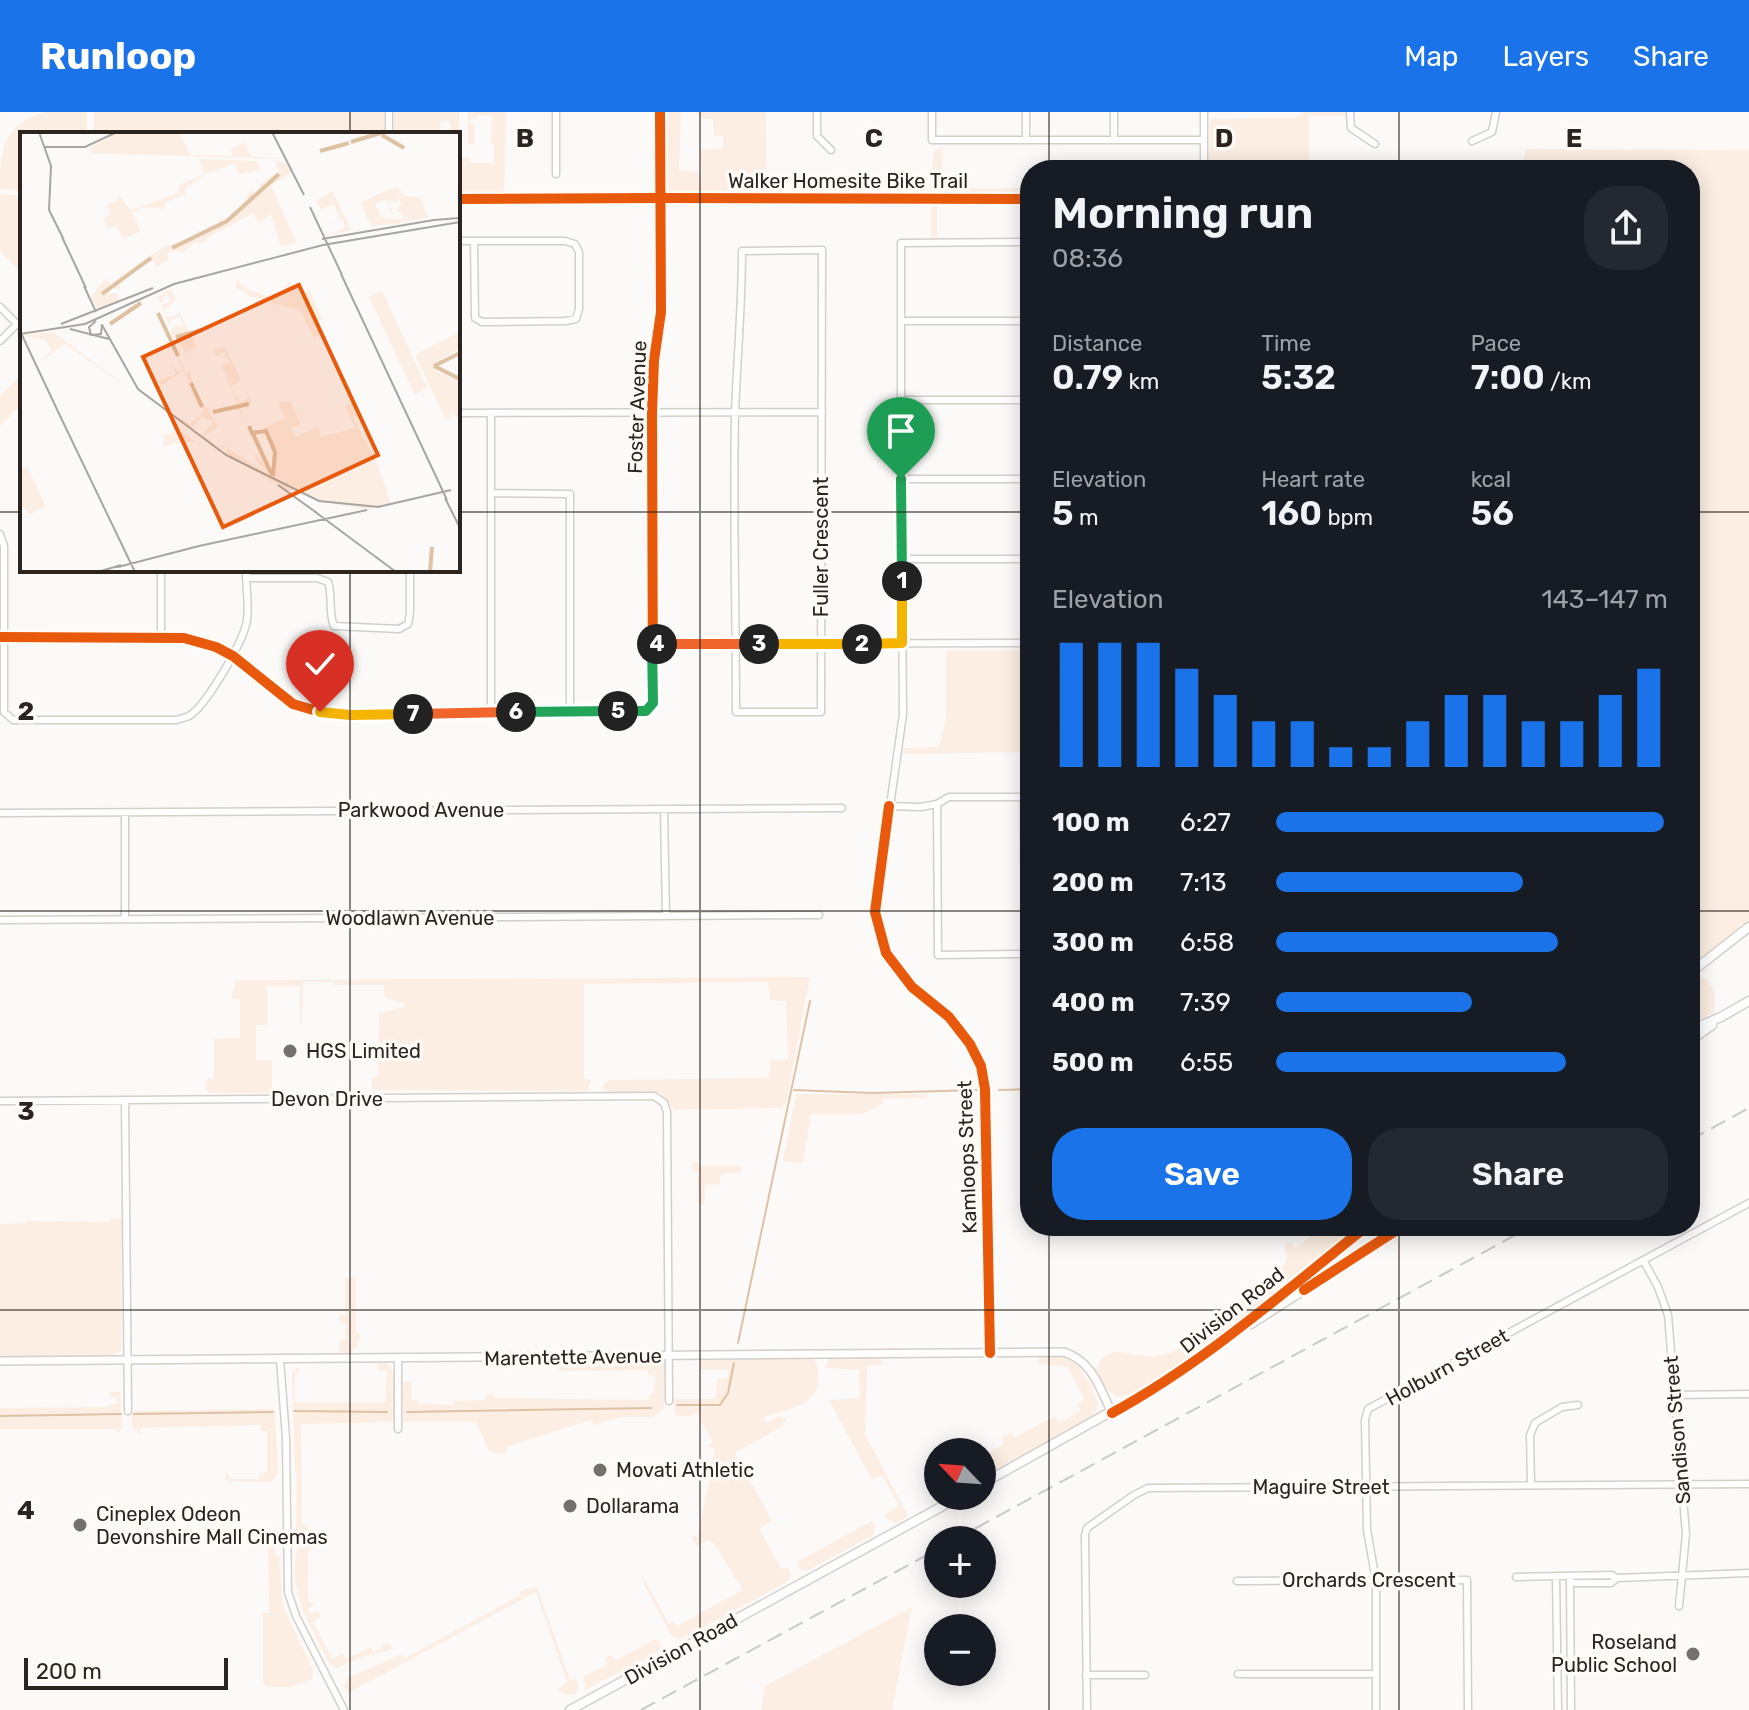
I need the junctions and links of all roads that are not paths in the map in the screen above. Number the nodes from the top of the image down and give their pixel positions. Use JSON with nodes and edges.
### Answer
{"nodes":[{"id":1,"x":556,"y":112,"type":"edge"},
{"id":2,"x":660,"y":112,"type":"edge"},
{"id":3,"x":817,"y":112,"type":"edge"},
{"id":4,"x":932,"y":112,"type":"edge"},
{"id":5,"x":1026,"y":112,"type":"edge"},
{"id":6,"x":1114,"y":112,"type":"edge"},
{"id":7,"x":1204,"y":112,"type":"edge"},
{"id":8,"x":1350,"y":112,"type":"edge"},
{"id":9,"x":1496,"y":112,"type":"edge"},
{"id":10,"x":1026,"y":140,"type":"junction"},
{"id":11,"x":1114,"y":140,"type":"junction"},
{"id":12,"x":1204,"y":140,"type":"junction"},
{"id":13,"x":1472,"y":141,"type":"dead end"},
{"id":14,"x":1375,"y":144,"type":"dead end"},
{"id":15,"x":831,"y":150,"type":"dead end"},
{"id":16,"x":1204,"y":160,"type":"edge"},
{"id":17,"x":556,"y":174,"type":"dead end"},
{"id":18,"x":460,"y":241,"type":"edge"},
{"id":19,"x":474,"y":241,"type":"junction"},
{"id":20,"x":1020,"y":242,"type":"edge"},
{"id":21,"x":0,"y":307,"type":"edge"},
{"id":22,"x":901,"y":321,"type":"junction"},
{"id":23,"x":1020,"y":321,"type":"edge"},
{"id":24,"x":0,"y":341,"type":"edge"},
{"id":25,"x":1020,"y":400,"type":"edge"},
{"id":26,"x":652,"y":412,"type":"junction"},
{"id":27,"x":735,"y":412,"type":"junction"},
{"id":28,"x":822,"y":412,"type":"junction"},
{"id":29,"x":460,"y":413,"type":"edge"},
{"id":30,"x":491,"y":413,"type":"junction"},
{"id":31,"x":1020,"y":479,"type":"edge"},
{"id":32,"x":491,"y":493,"type":"junction"},
{"id":33,"x":0,"y":534,"type":"edge"},
{"id":34,"x":902,"y":559,"type":"junction"},
{"id":35,"x":1020,"y":559,"type":"edge"},
{"id":36,"x":161,"y":572,"type":"edge"},
{"id":37,"x":410,"y":572,"type":"edge"},
{"id":38,"x":246,"y":574,"type":"edge"},
{"id":39,"x":3,"y":637,"type":"edge"},
{"id":40,"x":161,"y":637,"type":"junction"},
{"id":41,"x":902,"y":643,"type":"junction"},
{"id":42,"x":1020,"y":643,"type":"edge"},
{"id":43,"x":652,"y":644,"type":"junction"},
{"id":44,"x":736,"y":644,"type":"junction"},
{"id":45,"x":821,"y":644,"type":"junction"},
{"id":46,"x":233,"y":656,"type":"junction"},
{"id":47,"x":570,"y":712,"type":"junction"},
{"id":48,"x":491,"y":713,"type":"junction"},
{"id":49,"x":1020,"y":797,"type":"edge"},
{"id":50,"x":937,"y":804,"type":"junction"},
{"id":51,"x":889,"y":806,"type":"junction"},
{"id":52,"x":842,"y":808,"type":"dead end"},
{"id":53,"x":664,"y":809,"type":"junction"},
{"id":54,"x":0,"y":813,"type":"edge"},
{"id":55,"x":125,"y":813,"type":"junction"},
{"id":56,"x":819,"y":915,"type":"dead end"},
{"id":57,"x":666,"y":916,"type":"junction"},
{"id":58,"x":125,"y":919,"type":"junction"},
{"id":59,"x":0,"y":920,"type":"edge"},
{"id":60,"x":1749,"y":927,"type":"edge"},
{"id":61,"x":1020,"y":954,"type":"edge"},
{"id":62,"x":1700,"y":965,"type":"edge"},
{"id":63,"x":1749,"y":1001,"type":"edge"},
{"id":64,"x":1721,"y":1017,"type":"junction"},
{"id":65,"x":1700,"y":1026,"type":"edge"},
{"id":66,"x":1700,"y":1033,"type":"edge"},
{"id":67,"x":125,"y":1100,"type":"junction"},
{"id":68,"x":0,"y":1101,"type":"edge"},
{"id":69,"x":1749,"y":1203,"type":"edge"},
{"id":70,"x":1700,"y":1229,"type":"edge"},
{"id":71,"x":1354,"y":1236,"type":"edge"},
{"id":72,"x":1388,"y":1236,"type":"edge"},
{"id":73,"x":1688,"y":1236,"type":"edge"},
{"id":74,"x":1643,"y":1260,"type":"junction"},
{"id":75,"x":1210,"y":1351,"type":"junction"},
{"id":76,"x":990,"y":1353,"type":"junction"},
{"id":77,"x":668,"y":1356,"type":"junction"},
{"id":78,"x":398,"y":1358,"type":"junction"},
{"id":79,"x":280,"y":1359,"type":"junction"},
{"id":80,"x":127,"y":1360,"type":"junction"},
{"id":81,"x":0,"y":1361,"type":"edge"},
{"id":82,"x":1749,"y":1394,"type":"edge"},
{"id":83,"x":1674,"y":1395,"type":"junction"},
{"id":84,"x":669,"y":1401,"type":"dead end"},
{"id":85,"x":1578,"y":1405,"type":"dead end"},
{"id":86,"x":128,"y":1411,"type":"dead end"},
{"id":87,"x":1112,"y":1413,"type":"junction"},
{"id":88,"x":398,"y":1429,"type":"dead end"},
{"id":89,"x":996,"y":1476,"type":"edge"},
{"id":90,"x":1682,"y":1484,"type":"junction"},
{"id":91,"x":1749,"y":1484,"type":"edge"},
{"id":92,"x":1531,"y":1485,"type":"junction"},
{"id":93,"x":1366,"y":1486,"type":"junction"},
{"id":94,"x":935,"y":1510,"type":"edge"},
{"id":95,"x":1749,"y":1573,"type":"edge"},
{"id":96,"x":1682,"y":1574,"type":"junction"},
{"id":97,"x":1556,"y":1576,"type":"junction"},
{"id":98,"x":1516,"y":1577,"type":"dead end"},
{"id":99,"x":1570,"y":1580,"type":"junction"},
{"id":100,"x":1237,"y":1581,"type":"dead end"},
{"id":101,"x":1376,"y":1581,"type":"junction"},
{"id":102,"x":1679,"y":1606,"type":"dead end"},
{"id":103,"x":1238,"y":1674,"type":"dead end"},
{"id":104,"x":1375,"y":1674,"type":"junction"},
{"id":105,"x":1086,"y":1675,"type":"junction"},
{"id":106,"x":1145,"y":1675,"type":"dead end"},
{"id":107,"x":344,"y":1710,"type":"edge"},
{"id":108,"x":570,"y":1710,"type":"edge"},
{"id":109,"x":1087,"y":1710,"type":"edge"},
{"id":110,"x":1376,"y":1710,"type":"edge"},
{"id":111,"x":1468,"y":1710,"type":"edge"},
{"id":112,"x":1558,"y":1710,"type":"edge"},
{"id":113,"x":1571,"y":1710,"type":"edge"}],
"edges":[{"from":1,"to":17,"type":"street"},
{"from":2,"to":26,"type":"street","name":"Foster Avenue"},
{"from":3,"to":15,"type":"street"},
{"from":4,"to":10,"type":"street"},
{"from":5,"to":10,"type":"street"},
{"from":6,"to":11,"type":"street"},
{"from":7,"to":12,"type":"street"},
{"from":8,"to":14,"type":"street"},
{"from":9,"to":13,"type":"street"},
{"from":10,"to":11,"type":"street"},
{"from":11,"to":12,"type":"street"},
{"from":12,"to":16,"type":"street"},
{"from":18,"to":19,"type":"street"},
{"from":19,"to":19,"type":"street"},
{"from":20,"to":22,"type":"street"},
{"from":21,"to":24,"type":"street"},
{"from":22,"to":23,"type":"street"},
{"from":22,"to":25,"type":"street"},
{"from":26,"to":27,"type":"street"},
{"from":26,"to":30,"type":"street"},
{"from":26,"to":43,"type":"street","name":"Foster Avenue"},
{"from":27,"to":28,"type":"street"},
{"from":27,"to":28,"type":"street","name":"Fuller Crescent"},
{"from":27,"to":44,"type":"street","name":"Fuller Crescent"},
{"from":28,"to":45,"type":"street","name":"Fuller Crescent"},
{"from":29,"to":30,"type":"street"},
{"from":30,"to":32,"type":"street"},
{"from":31,"to":34,"type":"street","name":"Kamloops Street"},
{"from":32,"to":47,"type":"street"},
{"from":32,"to":48,"type":"street"},
{"from":33,"to":39,"type":"street"},
{"from":34,"to":35,"type":"street"},
{"from":34,"to":41,"type":"street","name":"Kamloops Street"},
{"from":36,"to":40,"type":"street"},
{"from":37,"to":38,"type":"street"},
{"from":38,"to":46,"type":"street"},
{"from":39,"to":40,"type":"street"},
{"from":39,"to":46,"type":"street"},
{"from":40,"to":46,"type":"street"},
{"from":41,"to":42,"type":"street"},
{"from":41,"to":45,"type":"street"},
{"from":41,"to":51,"type":"street","name":"Kamloops Street"},
{"from":43,"to":44,"type":"street"},
{"from":43,"to":47,"type":"street","name":"Foster Avenue"},
{"from":44,"to":45,"type":"street"},
{"from":44,"to":45,"type":"street","name":"Fuller Crescent"},
{"from":46,"to":48,"type":"street"},
{"from":47,"to":48,"type":"street"},
{"from":49,"to":50,"type":"street"},
{"from":50,"to":51,"type":"street"},
{"from":50,"to":61,"type":"street"},
{"from":51,"to":76,"type":"street","name":"Kamloops Street"},
{"from":52,"to":53,"type":"street","name":"Parkwood Avenue"},
{"from":53,"to":55,"type":"street","name":"Parkwood Avenue"},
{"from":53,"to":57,"type":"street"},
{"from":54,"to":55,"type":"street","name":"Parkwood Avenue"},
{"from":55,"to":58,"type":"street"},
{"from":56,"to":57,"type":"street","name":"Woodlawn Avenue"},
{"from":57,"to":58,"type":"street","name":"Woodlawn Avenue"},
{"from":58,"to":59,"type":"street","name":"Woodlawn Avenue"},
{"from":60,"to":62,"type":"main road"},
{"from":63,"to":64,"type":"main road"},
{"from":64,"to":65,"type":"main road"},
{"from":64,"to":66,"type":"main road"},
{"from":67,"to":68,"type":"street","name":"Devon Drive"},
{"from":67,"to":77,"type":"street","name":"Devon Drive"},
{"from":67,"to":80,"type":"street"},
{"from":69,"to":70,"type":"street","name":"Holburn Street"},
{"from":71,"to":75,"type":"main road","name":"Division Road"},
{"from":72,"to":75,"type":"main road"},
{"from":73,"to":74,"type":"street","name":"Holburn Street"},
{"from":74,"to":83,"type":"street","name":"Sandison Street"},
{"from":74,"to":93,"type":"street","name":"Holburn Street"},
{"from":75,"to":87,"type":"main road","name":"Division Road"},
{"from":76,"to":77,"type":"street","name":"Marentette Avenue"},
{"from":76,"to":87,"type":"street","name":"Marentette Avenue"},
{"from":77,"to":78,"type":"street","name":"Marentette Avenue"},
{"from":77,"to":84,"type":"street"},
{"from":78,"to":79,"type":"street","name":"Marentette Avenue"},
{"from":78,"to":88,"type":"street"},
{"from":79,"to":80,"type":"street","name":"Marentette Avenue"},
{"from":79,"to":107,"type":"street"},
{"from":80,"to":81,"type":"street","name":"Marentette Avenue"},
{"from":80,"to":86,"type":"street"},
{"from":82,"to":83,"type":"street"},
{"from":83,"to":90,"type":"street","name":"Sandison Street"},
{"from":85,"to":92,"type":"street"},
{"from":87,"to":89,"type":"main road","name":"Division Road"},
{"from":90,"to":91,"type":"street","name":"Maguire Street"},
{"from":90,"to":92,"type":"street","name":"Maguire Street"},
{"from":90,"to":96,"type":"street","name":"Sandison Street"},
{"from":92,"to":93,"type":"street","name":"Maguire Street"},
{"from":93,"to":101,"type":"street","name":"Holburn Street"},
{"from":93,"to":105,"type":"street","name":"Maguire Street"},
{"from":94,"to":108,"type":"main road","name":"Division Road"},
{"from":95,"to":96,"type":"street"},
{"from":96,"to":99,"type":"street"},
{"from":96,"to":102,"type":"street","name":"Sandison Street"},
{"from":97,"to":98,"type":"street"},
{"from":97,"to":99,"type":"street"},
{"from":97,"to":112,"type":"street"},
{"from":99,"to":113,"type":"street"},
{"from":100,"to":101,"type":"street","name":"Orchards Crescent"},
{"from":101,"to":104,"type":"street","name":"Holburn Street"},
{"from":101,"to":111,"type":"street","name":"Orchards Crescent"},
{"from":103,"to":104,"type":"street"},
{"from":104,"to":110,"type":"street","name":"Holburn Street"},
{"from":105,"to":106,"type":"street"},
{"from":105,"to":109,"type":"street","name":"Maguire Street"}]}
